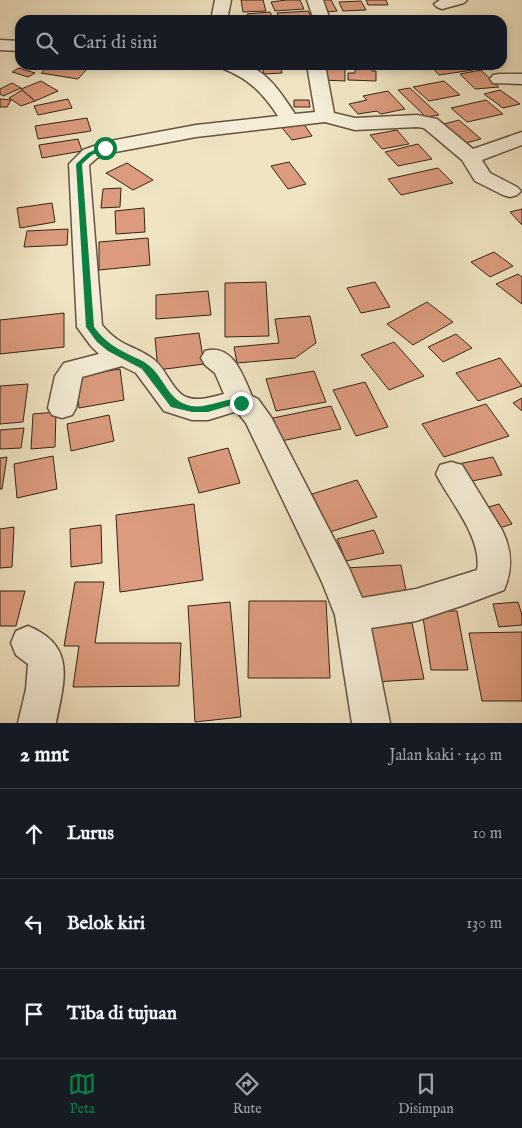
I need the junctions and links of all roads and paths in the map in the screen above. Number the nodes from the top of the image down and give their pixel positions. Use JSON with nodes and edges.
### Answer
{"nodes":[{"id":1,"x":223,"y":0,"type":"edge"},
{"id":2,"x":315,"y":0,"type":"edge"},
{"id":3,"x":459,"y":0,"type":"edge"},
{"id":4,"x":442,"y":4,"type":"dead end"},
{"id":5,"x":220,"y":15,"type":"edge"},
{"id":6,"x":320,"y":15,"type":"edge"},
{"id":7,"x":0,"y":45,"type":"edge"},
{"id":8,"x":15,"y":46,"type":"edge"},
{"id":9,"x":244,"y":70,"type":"edge"},
{"id":10,"x":317,"y":70,"type":"edge"},
{"id":11,"x":499,"y":79,"type":"dead end"},
{"id":12,"x":522,"y":79,"type":"edge"},
{"id":13,"x":326,"y":116,"type":"junction"},
{"id":14,"x":290,"y":120,"type":"junction"},
{"id":15,"x":522,"y":138,"type":"edge"},
{"id":16,"x":470,"y":157,"type":"junction"},
{"id":17,"x":510,"y":191,"type":"dead end"},
{"id":18,"x":124,"y":356,"type":"junction"},
{"id":19,"x":214,"y":358,"type":"dead end"},
{"id":20,"x":241,"y":403,"type":"junction"},
{"id":21,"x":62,"y":408,"type":"dead end"},
{"id":22,"x":451,"y":474,"type":"dead end"},
{"id":23,"x":352,"y":615,"type":"junction"},
{"id":24,"x":28,"y":643,"type":"dead end"},
{"id":25,"x":37,"y":723,"type":"edge"},
{"id":26,"x":371,"y":723,"type":"edge"}],
"edges":[{"from":1,"to":5,"type":"street"},
{"from":2,"to":6,"type":"street"},
{"from":3,"to":4,"type":"street"},
{"from":7,"to":8,"type":"street"},
{"from":9,"to":14,"type":"street"},
{"from":10,"to":13,"type":"street"},
{"from":11,"to":12,"type":"street"},
{"from":13,"to":14,"type":"street"},
{"from":13,"to":16,"type":"street"},
{"from":14,"to":18,"type":"street"},
{"from":15,"to":16,"type":"street"},
{"from":16,"to":17,"type":"street"},
{"from":18,"to":20,"type":"street"},
{"from":18,"to":21,"type":"street"},
{"from":19,"to":20,"type":"street"},
{"from":20,"to":23,"type":"street"},
{"from":22,"to":23,"type":"street"},
{"from":23,"to":26,"type":"street"},
{"from":24,"to":25,"type":"street"}]}
